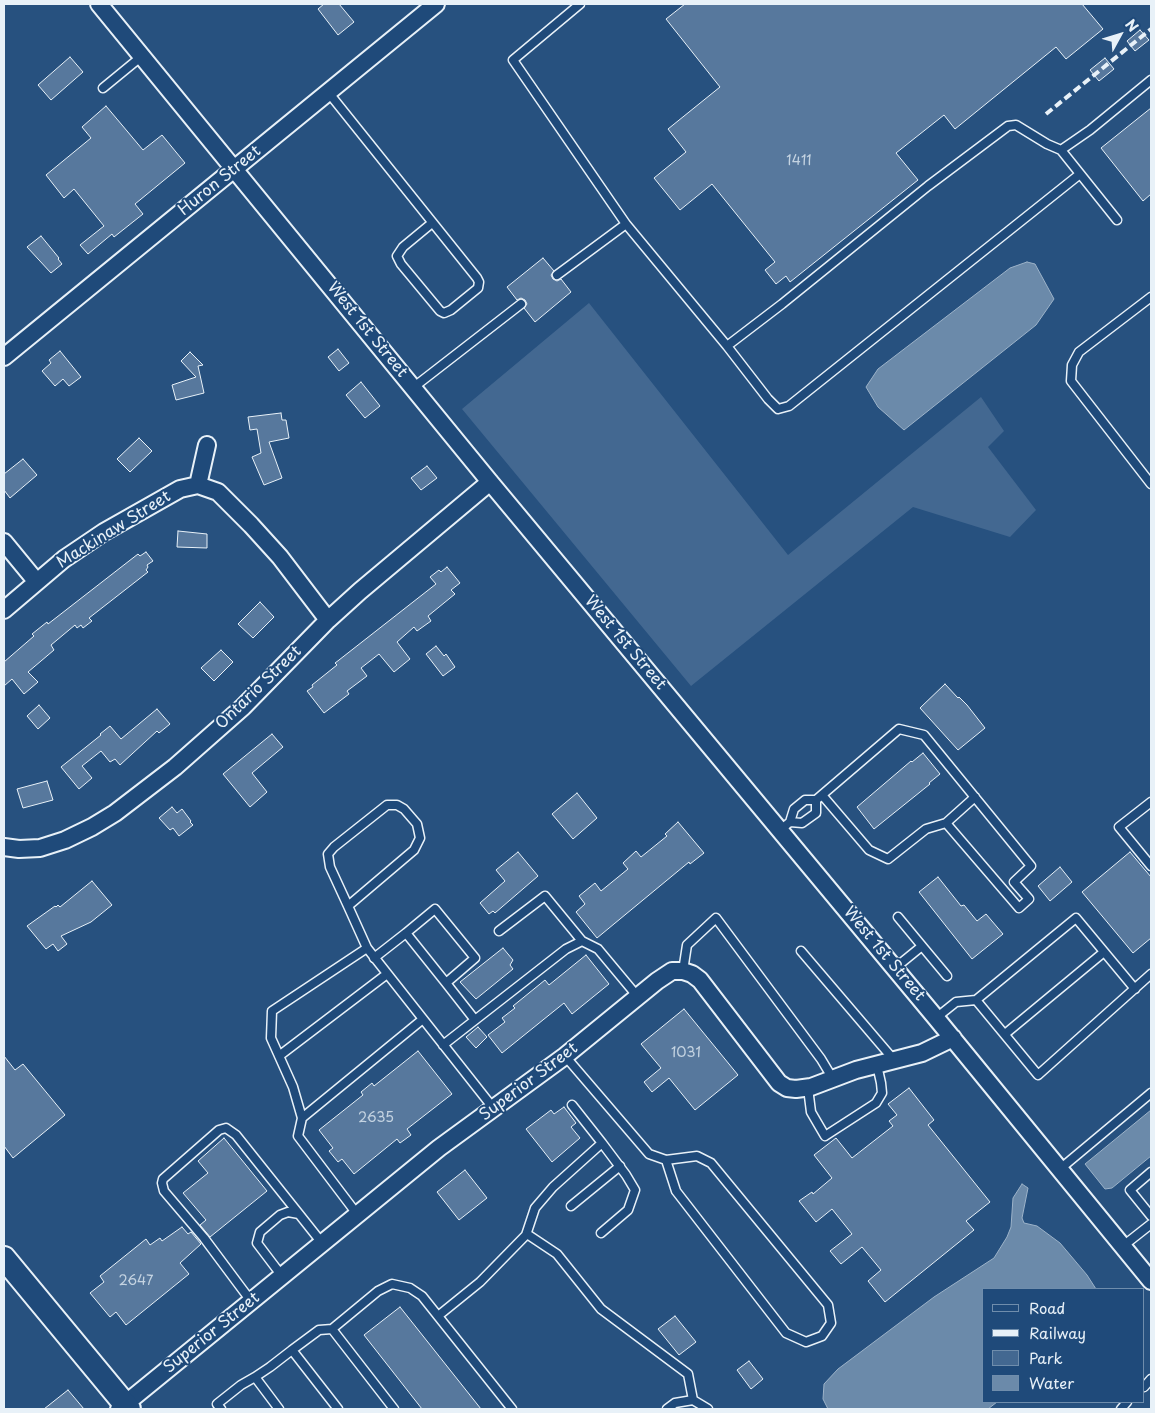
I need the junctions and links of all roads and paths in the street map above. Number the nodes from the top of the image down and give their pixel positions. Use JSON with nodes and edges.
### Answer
{"nodes":[{"id":1,"x":99,"y":4,"type":"edge"},
{"id":2,"x":436,"y":4,"type":"edge"},
{"id":3,"x":580,"y":4,"type":"edge"},
{"id":4,"x":142,"y":56,"type":"junction"},
{"id":5,"x":1151,"y":80,"type":"edge"},
{"id":6,"x":103,"y":88,"type":"dead end"},
{"id":7,"x":328,"y":92,"type":"junction"},
{"id":8,"x":1061,"y":150,"type":"junction"},
{"id":9,"x":234,"y":169,"type":"junction"},
{"id":10,"x":1080,"y":174,"type":"junction"},
{"id":11,"x":1117,"y":220,"type":"dead end"},
{"id":12,"x":432,"y":223,"type":"junction"},
{"id":13,"x":626,"y":224,"type":"junction"},
{"id":14,"x":557,"y":275,"type":"dead end"},
{"id":15,"x":1151,"y":297,"type":"edge"},
{"id":16,"x":521,"y":304,"type":"dead end"},
{"id":17,"x":727,"y":346,"type":"junction"},
{"id":18,"x":4,"y":357,"type":"edge"},
{"id":19,"x":414,"y":387,"type":"junction"},
{"id":20,"x":207,"y":445,"type":"dead end"},
{"id":21,"x":490,"y":482,"type":"junction"},
{"id":22,"x":1151,"y":484,"type":"edge"},
{"id":23,"x":198,"y":485,"type":"junction"},
{"id":24,"x":4,"y":542,"type":"edge"},
{"id":25,"x":36,"y":581,"type":"junction"},
{"id":26,"x":4,"y":610,"type":"edge"},
{"id":27,"x":328,"y":620,"type":"junction"},
{"id":28,"x":975,"y":797,"type":"junction"},
{"id":29,"x":819,"y":798,"type":"junction"},
{"id":30,"x":1151,"y":802,"type":"edge"},
{"id":31,"x":946,"y":823,"type":"junction"},
{"id":32,"x":785,"y":826,"type":"junction"},
{"id":33,"x":4,"y":847,"type":"edge"},
{"id":34,"x":1151,"y":866,"type":"edge"},
{"id":35,"x":348,"y":906,"type":"junction"},
{"id":36,"x":898,"y":917,"type":"dead end"},
{"id":37,"x":499,"y":931,"type":"dead end"},
{"id":38,"x":406,"y":933,"type":"junction"},
{"id":39,"x":582,"y":941,"type":"junction"},
{"id":40,"x":922,"y":946,"type":"junction"},
{"id":41,"x":366,"y":948,"type":"junction"},
{"id":42,"x":802,"y":951,"type":"dead end"},
{"id":43,"x":1104,"y":952,"type":"junction"},
{"id":44,"x":374,"y":958,"type":"junction"},
{"id":45,"x":895,"y":968,"type":"junction"},
{"id":46,"x":683,"y":971,"type":"junction"},
{"id":47,"x":387,"y":974,"type":"junction"},
{"id":48,"x":1151,"y":974,"type":"edge"},
{"id":49,"x":947,"y":976,"type":"dead end"},
{"id":50,"x":446,"y":983,"type":"junction"},
{"id":51,"x":1135,"y":989,"type":"junction"},
{"id":52,"x":638,"y":997,"type":"junction"},
{"id":53,"x":976,"y":1000,"type":"junction"},
{"id":54,"x":936,"y":1018,"type":"junction"},
{"id":55,"x":423,"y":1019,"type":"junction"},
{"id":56,"x":475,"y":1020,"type":"junction"},
{"id":57,"x":1005,"y":1034,"type":"junction"},
{"id":58,"x":953,"y":1038,"type":"junction"},
{"id":59,"x":443,"y":1045,"type":"junction"},
{"id":60,"x":279,"y":1056,"type":"junction"},
{"id":61,"x":565,"y":1056,"type":"junction"},
{"id":62,"x":894,"y":1060,"type":"junction"},
{"id":63,"x":877,"y":1065,"type":"junction"},
{"id":64,"x":833,"y":1079,"type":"junction"},
{"id":65,"x":808,"y":1088,"type":"junction"},
{"id":66,"x":1151,"y":1093,"type":"edge"},
{"id":67,"x":572,"y":1105,"type":"dead end"},
{"id":68,"x":494,"y":1109,"type":"junction"},
{"id":69,"x":302,"y":1118,"type":"junction"},
{"id":70,"x":602,"y":1143,"type":"junction"},
{"id":71,"x":666,"y":1160,"type":"junction"},
{"id":72,"x":620,"y":1166,"type":"junction"},
{"id":73,"x":1060,"y":1169,"type":"junction"},
{"id":74,"x":1151,"y":1172,"type":"edge"},
{"id":75,"x":571,"y":1206,"type":"dead end"},
{"id":76,"x":299,"y":1214,"type":"junction"},
{"id":77,"x":357,"y":1214,"type":"junction"},
{"id":78,"x":1151,"y":1216,"type":"edge"},
{"id":79,"x":1151,"y":1224,"type":"edge"},
{"id":80,"x":600,"y":1233,"type":"dead end"},
{"id":81,"x":527,"y":1234,"type":"junction"},
{"id":82,"x":322,"y":1243,"type":"junction"},
{"id":83,"x":1123,"y":1246,"type":"junction"},
{"id":84,"x":4,"y":1258,"type":"edge"},
{"id":85,"x":282,"y":1276,"type":"junction"},
{"id":86,"x":1151,"y":1281,"type":"edge"},
{"id":87,"x":251,"y":1301,"type":"junction"},
{"id":88,"x":438,"y":1316,"type":"junction"},
{"id":89,"x":332,"y":1329,"type":"junction"},
{"id":90,"x":292,"y":1350,"type":"junction"},
{"id":91,"x":255,"y":1377,"type":"junction"},
{"id":92,"x":693,"y":1400,"type":"junction"},
{"id":93,"x":124,"y":1408,"type":"edge"},
{"id":94,"x":221,"y":1409,"type":"edge"},
{"id":95,"x":279,"y":1409,"type":"edge"},
{"id":96,"x":338,"y":1409,"type":"edge"},
{"id":97,"x":394,"y":1409,"type":"edge"},
{"id":98,"x":512,"y":1409,"type":"edge"},
{"id":99,"x":667,"y":1409,"type":"edge"},
{"id":100,"x":708,"y":1409,"type":"edge"}],
"edges":[{"from":1,"to":4,"type":"street","name":"West 1st Street"},
{"from":2,"to":7,"type":"street","name":"Huron Street"},
{"from":3,"to":13,"type":"lane"},
{"from":4,"to":6,"type":"lane"},
{"from":4,"to":9,"type":"street","name":"West 1st Street"},
{"from":5,"to":8,"type":"lane"},
{"from":7,"to":9,"type":"street","name":"Huron Street"},
{"from":7,"to":12,"type":"lane"},
{"from":8,"to":10,"type":"lane"},
{"from":8,"to":17,"type":"lane"},
{"from":9,"to":18,"type":"street","name":"Huron Street"},
{"from":9,"to":19,"type":"street","name":"West 1st Street"},
{"from":10,"to":11,"type":"lane"},
{"from":10,"to":17,"type":"lane"},
{"from":12,"to":12,"type":"lane"},
{"from":13,"to":14,"type":"lane"},
{"from":13,"to":17,"type":"lane"},
{"from":15,"to":22,"type":"lane"},
{"from":16,"to":19,"type":"lane"},
{"from":19,"to":21,"type":"street","name":"West 1st Street"},
{"from":20,"to":23,"type":"street"},
{"from":21,"to":27,"type":"street","name":"Ontario Street"},
{"from":21,"to":32,"type":"street","name":"West 1st Street"},
{"from":23,"to":25,"type":"street","name":"Mackinaw Street"},
{"from":23,"to":27,"type":"street"},
{"from":24,"to":25,"type":"street"},
{"from":25,"to":26,"type":"street","name":"Mackinaw Street"},
{"from":27,"to":33,"type":"street","name":"Ontario Street"},
{"from":28,"to":29,"type":"lane"},
{"from":28,"to":31,"type":"lane"},
{"from":28,"to":31,"type":"lane"},
{"from":29,"to":31,"type":"lane"},
{"from":29,"to":32,"type":"lane"},
{"from":29,"to":32,"type":"lane"},
{"from":30,"to":34,"type":"lane"},
{"from":32,"to":45,"type":"street","name":"West 1st Street"},
{"from":35,"to":35,"type":"lane"},
{"from":35,"to":41,"type":"lane"},
{"from":36,"to":40,"type":"lane"},
{"from":37,"to":39,"type":"lane"},
{"from":38,"to":44,"type":"lane"},
{"from":38,"to":50,"type":"lane"},
{"from":38,"to":50,"type":"lane"},
{"from":39,"to":52,"type":"lane"},
{"from":39,"to":56,"type":"lane"},
{"from":40,"to":45,"type":"lane"},
{"from":40,"to":49,"type":"lane"},
{"from":41,"to":44,"type":"lane"},
{"from":41,"to":60,"type":"lane"},
{"from":42,"to":62,"type":"lane"},
{"from":43,"to":51,"type":"lane"},
{"from":43,"to":53,"type":"lane"},
{"from":43,"to":57,"type":"lane"},
{"from":44,"to":47,"type":"lane"},
{"from":45,"to":54,"type":"street","name":"West 1st Street"},
{"from":46,"to":52,"type":"street","name":"Superior Street"},
{"from":46,"to":64,"type":"lane"},
{"from":46,"to":65,"type":"street"},
{"from":47,"to":55,"type":"lane"},
{"from":47,"to":60,"type":"lane"},
{"from":48,"to":51,"type":"lane"},
{"from":50,"to":56,"type":"lane"},
{"from":51,"to":57,"type":"lane"},
{"from":52,"to":61,"type":"street","name":"Superior Street"},
{"from":53,"to":54,"type":"lane"},
{"from":53,"to":57,"type":"lane"},
{"from":54,"to":58,"type":"street","name":"West 1st Street"},
{"from":55,"to":59,"type":"lane"},
{"from":55,"to":69,"type":"lane"},
{"from":56,"to":59,"type":"lane"},
{"from":58,"to":62,"type":"street"},
{"from":58,"to":73,"type":"street","name":"West 1st Street"},
{"from":59,"to":68,"type":"lane"},
{"from":60,"to":69,"type":"lane"},
{"from":61,"to":68,"type":"street","name":"Superior Street"},
{"from":61,"to":71,"type":"lane"},
{"from":62,"to":63,"type":"street"},
{"from":63,"to":64,"type":"street"},
{"from":63,"to":65,"type":"lane"},
{"from":64,"to":65,"type":"street"},
{"from":66,"to":73,"type":"lane"},
{"from":67,"to":70,"type":"lane"},
{"from":68,"to":77,"type":"street","name":"Superior Street"},
{"from":69,"to":77,"type":"lane"},
{"from":70,"to":72,"type":"lane"},
{"from":70,"to":81,"type":"lane"},
{"from":71,"to":71,"type":"lane"},
{"from":72,"to":75,"type":"lane"},
{"from":72,"to":80,"type":"lane"},
{"from":73,"to":83,"type":"street","name":"West 1st Street"},
{"from":74,"to":78,"type":"lane"},
{"from":76,"to":82,"type":"lane"},
{"from":76,"to":85,"type":"lane"},
{"from":76,"to":87,"type":"lane"},
{"from":77,"to":82,"type":"street","name":"Superior Street"},
{"from":79,"to":83,"type":"lane"},
{"from":81,"to":88,"type":"lane"},
{"from":81,"to":92,"type":"lane"},
{"from":82,"to":85,"type":"street","name":"Superior Street"},
{"from":83,"to":86,"type":"street","name":"West 1st Street"},
{"from":84,"to":93,"type":"main road"},
{"from":85,"to":87,"type":"street","name":"Superior Street"},
{"from":87,"to":93,"type":"street","name":"Superior Street"},
{"from":88,"to":89,"type":"lane"},
{"from":88,"to":98,"type":"lane"},
{"from":89,"to":90,"type":"lane"},
{"from":89,"to":97,"type":"lane"},
{"from":90,"to":91,"type":"lane"},
{"from":90,"to":96,"type":"lane"},
{"from":91,"to":94,"type":"lane"},
{"from":91,"to":95,"type":"lane"},
{"from":92,"to":99,"type":"lane"},
{"from":92,"to":100,"type":"lane"}]}
